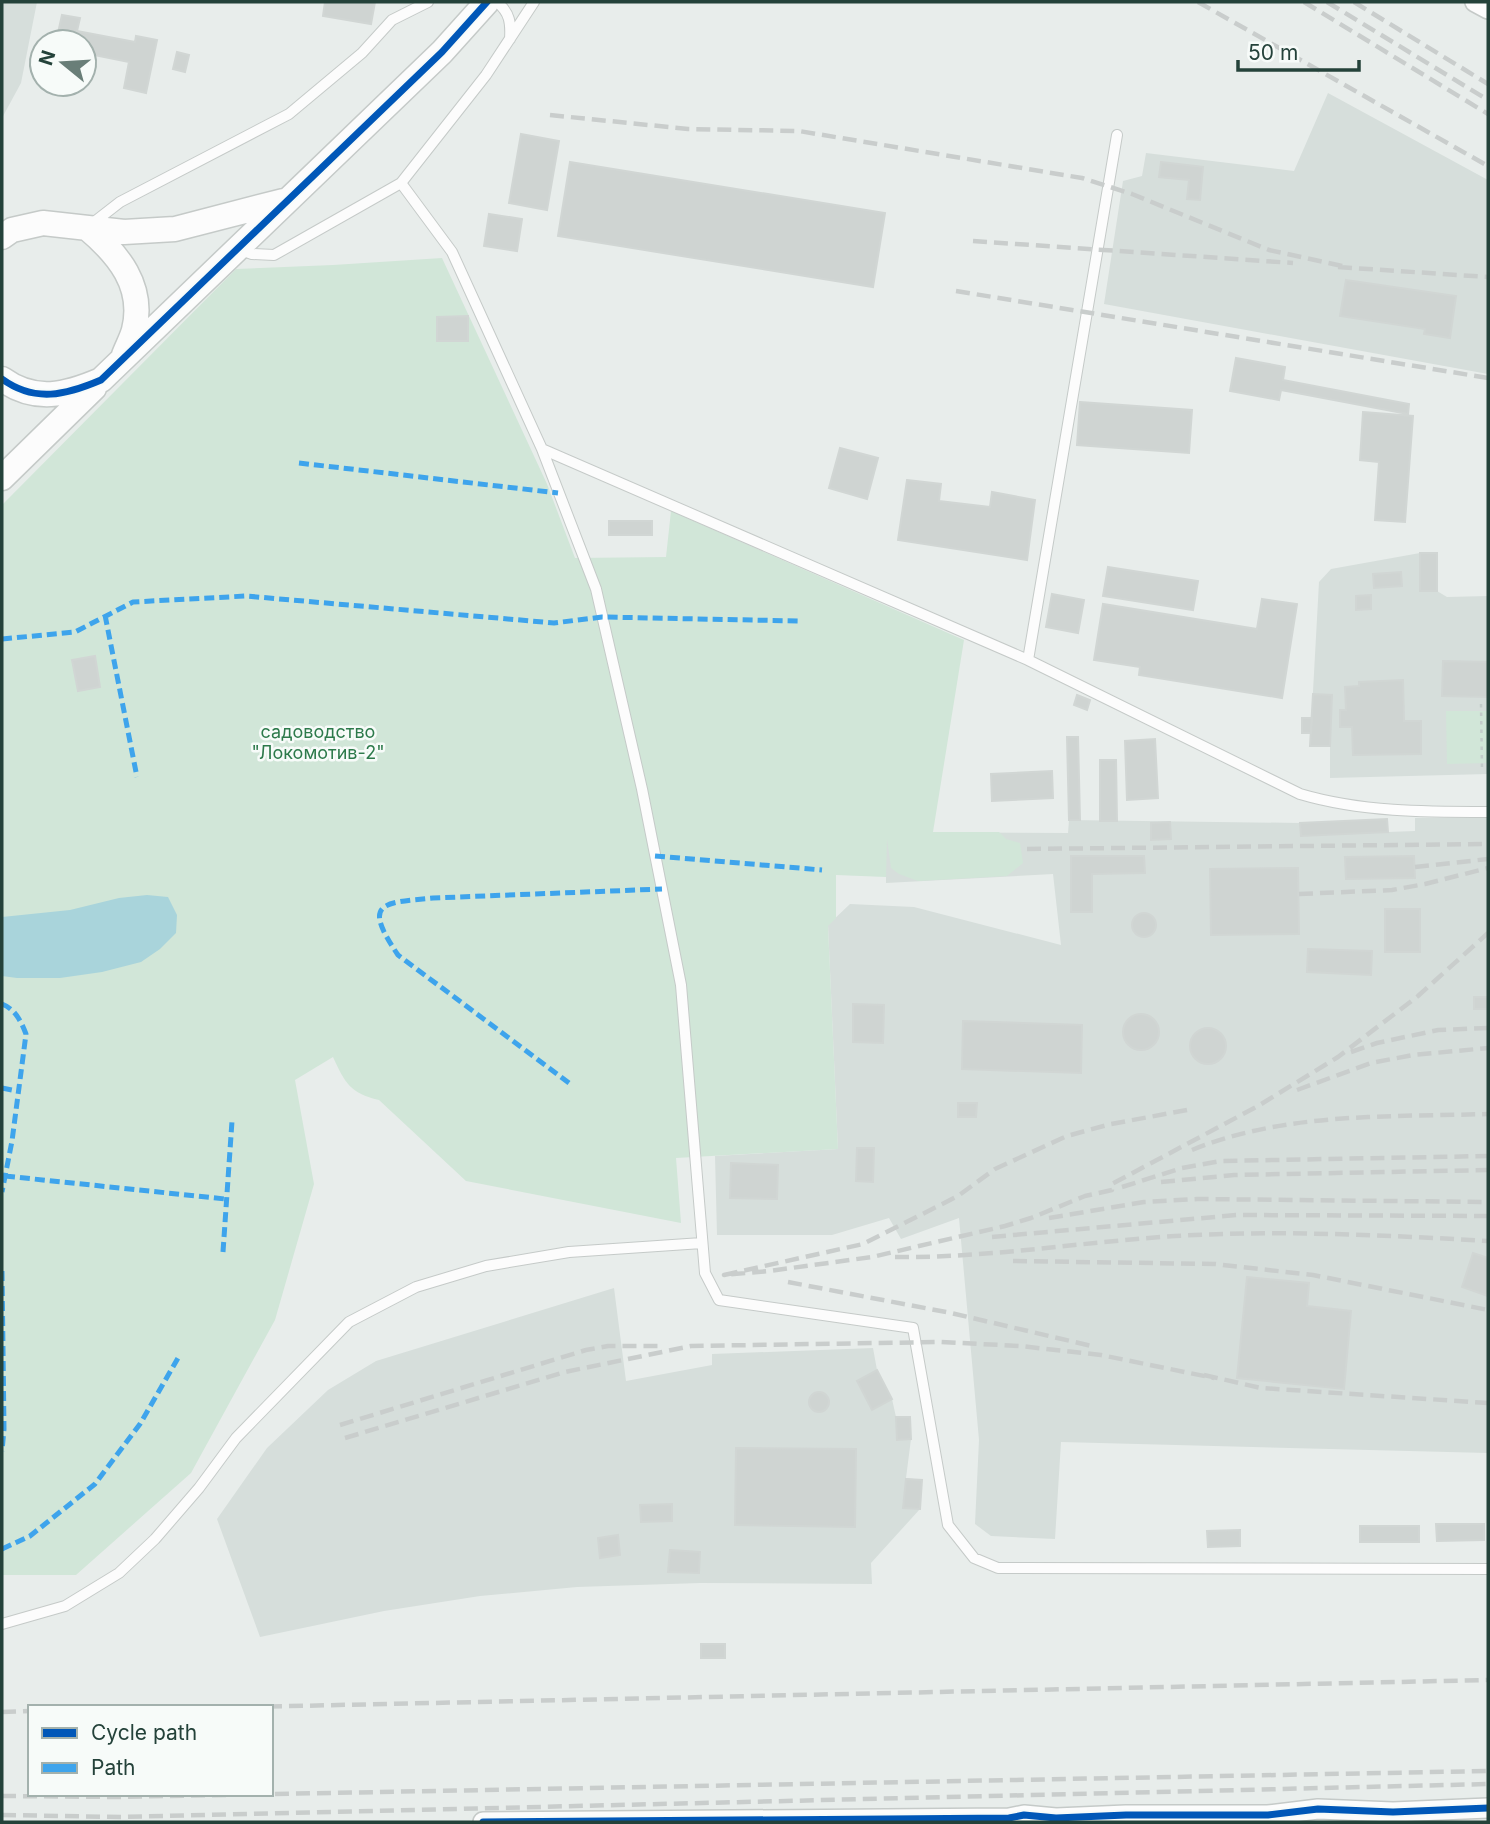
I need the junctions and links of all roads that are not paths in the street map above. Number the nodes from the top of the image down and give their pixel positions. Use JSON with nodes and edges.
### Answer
{"nodes":[{"id":1,"x":428,"y":2,"type":"edge"},
{"id":2,"x":487,"y":2,"type":"edge"},
{"id":3,"x":498,"y":2,"type":"edge"},
{"id":4,"x":534,"y":2,"type":"edge"},
{"id":5,"x":1475,"y":2,"type":"edge"},
{"id":6,"x":1488,"y":9,"type":"edge"},
{"id":7,"x":510,"y":39,"type":"junction"},
{"id":8,"x":1117,"y":135,"type":"dead end"},
{"id":9,"x":401,"y":183,"type":"junction"},
{"id":10,"x":287,"y":200,"type":"junction"},
{"id":11,"x":2,"y":218,"type":"edge"},
{"id":12,"x":50,"y":224,"type":"junction"},
{"id":13,"x":87,"y":228,"type":"junction"},
{"id":14,"x":2,"y":237,"type":"edge"},
{"id":15,"x":237,"y":248,"type":"junction"},
{"id":16,"x":122,"y":359,"type":"junction"},
{"id":17,"x":2,"y":379,"type":"edge"},
{"id":18,"x":101,"y":380,"type":"junction"},
{"id":19,"x":542,"y":449,"type":"junction"},
{"id":20,"x":2,"y":478,"type":"edge"},
{"id":21,"x":1028,"y":660,"type":"junction"},
{"id":22,"x":1488,"y":812,"type":"edge"},
{"id":23,"x":702,"y":1243,"type":"junction"},
{"id":24,"x":1488,"y":1569,"type":"edge"},
{"id":25,"x":2,"y":1624,"type":"edge"},
{"id":26,"x":1488,"y":1808,"type":"edge"},
{"id":27,"x":482,"y":1822,"type":"edge"}],
"edges":[{"from":1,"to":13,"type":"lane"},
{"from":2,"to":10,"type":"street"},
{"from":3,"to":7,"type":"lane"},
{"from":4,"to":7,"type":"lane"},
{"from":5,"to":6,"type":"street"},
{"from":7,"to":9,"type":"lane"},
{"from":8,"to":21,"type":"lane"},
{"from":9,"to":15,"type":"lane"},
{"from":9,"to":19,"type":"lane"},
{"from":10,"to":13,"type":"street"},
{"from":10,"to":15,"type":"street"},
{"from":11,"to":12,"type":"street"},
{"from":12,"to":13,"type":"street"},
{"from":12,"to":14,"type":"street"},
{"from":13,"to":16,"type":"street"},
{"from":15,"to":16,"type":"street"},
{"from":16,"to":18,"type":"street"},
{"from":17,"to":18,"type":"street"},
{"from":18,"to":20,"type":"street"},
{"from":19,"to":21,"type":"lane"},
{"from":19,"to":23,"type":"lane"},
{"from":21,"to":22,"type":"lane"},
{"from":23,"to":24,"type":"lane"},
{"from":23,"to":25,"type":"lane"},
{"from":26,"to":27,"type":"street"}]}
